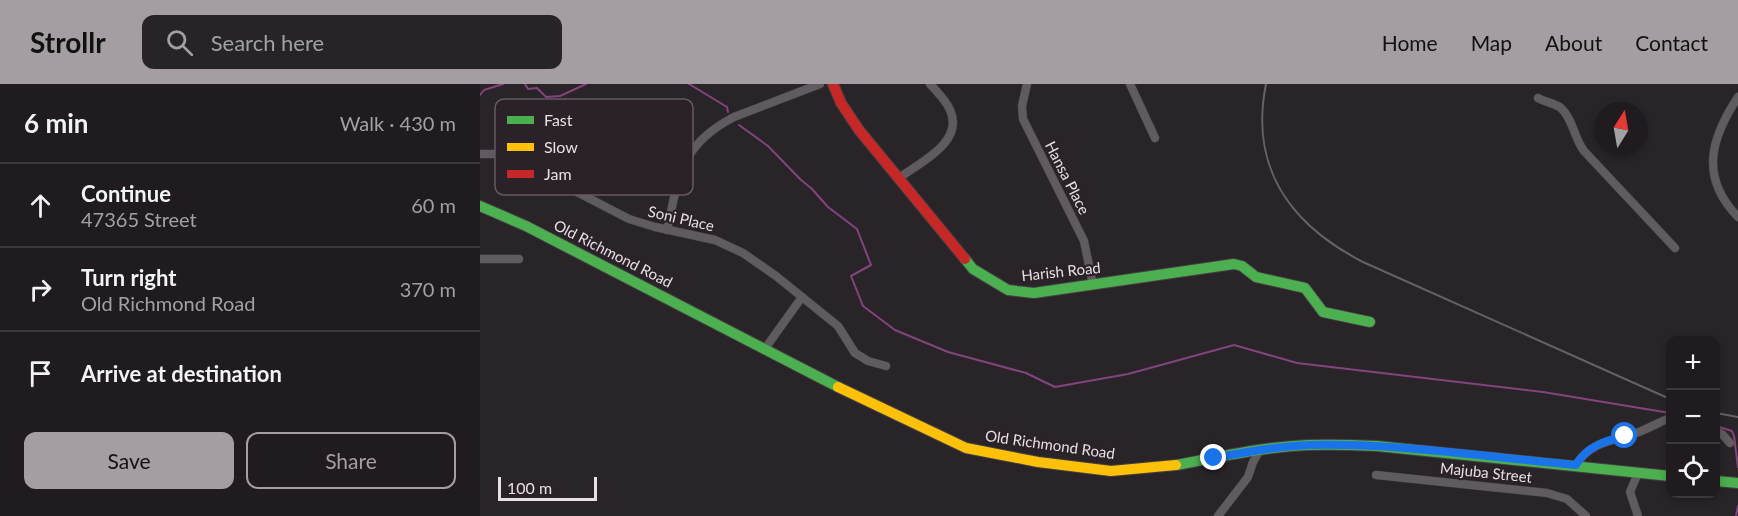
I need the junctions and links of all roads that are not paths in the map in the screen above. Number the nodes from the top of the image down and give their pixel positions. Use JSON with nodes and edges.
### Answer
{"nodes":[{"id":1,"x":820,"y":84,"type":"edge"},
{"id":2,"x":833,"y":84,"type":"edge"},
{"id":3,"x":930,"y":84,"type":"edge"},
{"id":4,"x":1027,"y":84,"type":"edge"},
{"id":5,"x":1130,"y":84,"type":"edge"},
{"id":6,"x":1738,"y":97,"type":"edge"},
{"id":7,"x":1538,"y":98,"type":"dead end"},
{"id":8,"x":1155,"y":138,"type":"dead end"},
{"id":9,"x":693,"y":149,"type":"edge"},
{"id":10,"x":899,"y":178,"type":"junction"},
{"id":11,"x":583,"y":195,"type":"edge"},
{"id":12,"x":675,"y":195,"type":"edge"},
{"id":13,"x":480,"y":206,"type":"edge"},
{"id":14,"x":1738,"y":217,"type":"edge"},
{"id":15,"x":667,"y":230,"type":"junction"},
{"id":16,"x":1675,"y":248,"type":"dead end"},
{"id":17,"x":480,"y":259,"type":"edge"},
{"id":18,"x":519,"y":260,"type":"dead end"},
{"id":19,"x":1093,"y":285,"type":"junction"},
{"id":20,"x":802,"y":297,"type":"junction"},
{"id":21,"x":1370,"y":322,"type":"dead end"},
{"id":22,"x":764,"y":350,"type":"junction"},
{"id":23,"x":886,"y":366,"type":"dead end"},
{"id":24,"x":1666,"y":420,"type":"edge"},
{"id":25,"x":1720,"y":433,"type":"edge"},
{"id":26,"x":1730,"y":443,"type":"dead end"},
{"id":27,"x":1260,"y":450,"type":"junction"},
{"id":28,"x":1576,"y":465,"type":"junction"},
{"id":29,"x":1638,"y":473,"type":"junction"},
{"id":30,"x":1376,"y":475,"type":"dead end"},
{"id":31,"x":1666,"y":476,"type":"edge"},
{"id":32,"x":1720,"y":481,"type":"edge"},
{"id":33,"x":1738,"y":483,"type":"edge"},
{"id":34,"x":1218,"y":516,"type":"edge"},
{"id":35,"x":1586,"y":516,"type":"edge"},
{"id":36,"x":1638,"y":516,"type":"edge"}],
"edges":[{"from":1,"to":9,"type":"street"},
{"from":2,"to":10,"type":"street","name":"Harish Road"},
{"from":3,"to":10,"type":"street"},
{"from":4,"to":19,"type":"street","name":"Hansa Place"},
{"from":5,"to":8,"type":"street"},
{"from":6,"to":14,"type":"street"},
{"from":7,"to":16,"type":"street"},
{"from":10,"to":19,"type":"street","name":"Harish Road"},
{"from":11,"to":15,"type":"street","name":"Soni Place"},
{"from":12,"to":15,"type":"street"},
{"from":13,"to":22,"type":"street","name":"Old Richmond Road"},
{"from":15,"to":20,"type":"street","name":"Soni Place"},
{"from":17,"to":18,"type":"street"},
{"from":19,"to":21,"type":"street","name":"Harish Road"},
{"from":20,"to":22,"type":"street"},
{"from":20,"to":23,"type":"street","name":"Soni Place"},
{"from":22,"to":27,"type":"street","name":"Old Richmond Road"},
{"from":24,"to":28,"type":"street"},
{"from":25,"to":26,"type":"street"},
{"from":27,"to":28,"type":"street","name":"Old Richmond Road"},
{"from":27,"to":34,"type":"street"},
{"from":28,"to":29,"type":"street","name":"Old Richmond Road"},
{"from":29,"to":31,"type":"street","name":"Old Richmond Road"},
{"from":29,"to":36,"type":"street"},
{"from":30,"to":35,"type":"street","name":"Majuba Street"},
{"from":32,"to":33,"type":"street"}]}
